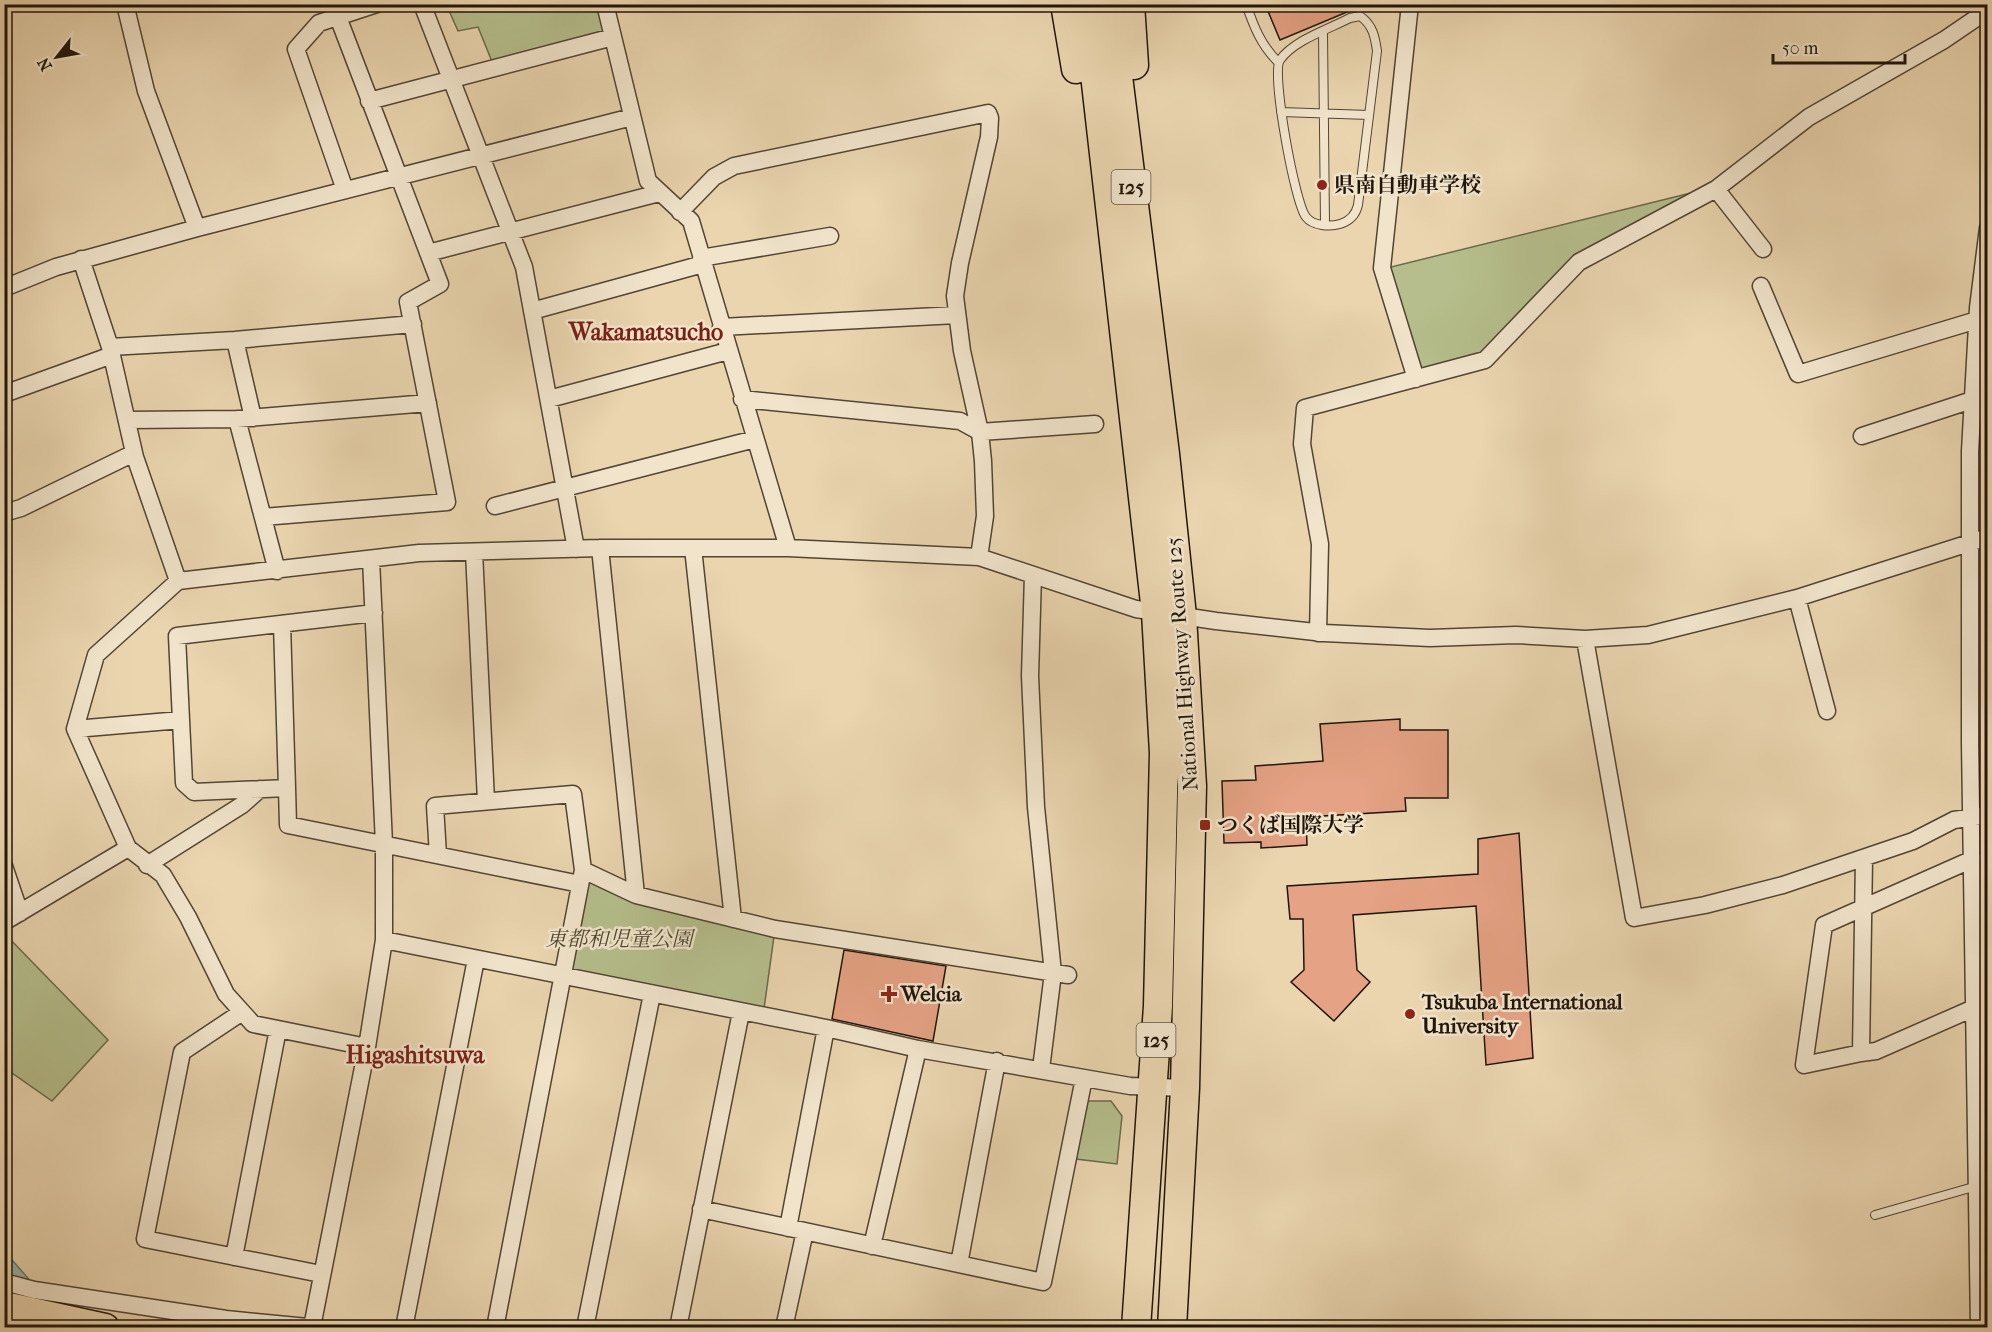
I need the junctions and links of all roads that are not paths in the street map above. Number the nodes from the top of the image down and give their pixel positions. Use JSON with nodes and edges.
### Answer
{"nodes":[{"id":1,"x":125,"y":4,"type":"edge"},
{"id":2,"x":422,"y":4,"type":"edge"},
{"id":3,"x":605,"y":4,"type":"edge"},
{"id":4,"x":1065,"y":4,"type":"edge"},
{"id":5,"x":1087,"y":4,"type":"edge"},
{"id":6,"x":1109,"y":4,"type":"edge"},
{"id":7,"x":1130,"y":4,"type":"edge"},
{"id":8,"x":1246,"y":4,"type":"edge"},
{"id":9,"x":1410,"y":4,"type":"edge"},
{"id":10,"x":372,"y":5,"type":"edge"},
{"id":11,"x":1988,"y":10,"type":"edge"},
{"id":12,"x":338,"y":16,"type":"junction"},
{"id":13,"x":1323,"y":32,"type":"junction"},
{"id":14,"x":613,"y":37,"type":"junction"},
{"id":15,"x":1278,"y":62,"type":"junction"},
{"id":16,"x":452,"y":79,"type":"junction"},
{"id":17,"x":369,"y":101,"type":"junction"},
{"id":18,"x":1281,"y":112,"type":"junction"},
{"id":19,"x":1324,"y":113,"type":"junction"},
{"id":20,"x":1369,"y":115,"type":"junction"},
{"id":21,"x":632,"y":117,"type":"junction"},
{"id":22,"x":481,"y":157,"type":"junction"},
{"id":23,"x":398,"y":177,"type":"junction"},
{"id":24,"x":1716,"y":189,"type":"junction"},
{"id":25,"x":345,"y":190,"type":"junction"},
{"id":26,"x":659,"y":193,"type":"junction"},
{"id":27,"x":680,"y":212,"type":"junction"},
{"id":28,"x":1325,"y":225,"type":"junction"},
{"id":29,"x":196,"y":228,"type":"junction"},
{"id":30,"x":1988,"y":228,"type":"edge"},
{"id":31,"x":510,"y":232,"type":"junction"},
{"id":32,"x":830,"y":236,"type":"dead end"},
{"id":33,"x":1763,"y":249,"type":"dead end"},
{"id":34,"x":428,"y":253,"type":"junction"},
{"id":35,"x":81,"y":259,"type":"junction"},
{"id":36,"x":702,"y":261,"type":"junction"},
{"id":37,"x":6,"y":282,"type":"edge"},
{"id":38,"x":1761,"y":286,"type":"dead end"},
{"id":39,"x":532,"y":311,"type":"junction"},
{"id":40,"x":957,"y":315,"type":"junction"},
{"id":41,"x":1977,"y":320,"type":"junction"},
{"id":42,"x":412,"y":324,"type":"junction"},
{"id":43,"x":721,"y":327,"type":"junction"},
{"id":44,"x":235,"y":340,"type":"junction"},
{"id":45,"x":111,"y":351,"type":"junction"},
{"id":46,"x":728,"y":351,"type":"junction"},
{"id":47,"x":1125,"y":355,"type":"junction"},
{"id":48,"x":1153,"y":370,"type":"junction"},
{"id":49,"x":1416,"y":379,"type":"junction"},
{"id":50,"x":4,"y":394,"type":"edge"},
{"id":51,"x":549,"y":399,"type":"junction"},
{"id":52,"x":742,"y":399,"type":"junction"},
{"id":53,"x":1972,"y":400,"type":"junction"},
{"id":54,"x":428,"y":403,"type":"junction"},
{"id":55,"x":245,"y":418,"type":"junction"},
{"id":56,"x":128,"y":420,"type":"junction"},
{"id":57,"x":1095,"y":424,"type":"dead end"},
{"id":58,"x":980,"y":432,"type":"junction"},
{"id":59,"x":1862,"y":436,"type":"dead end"},
{"id":60,"x":755,"y":439,"type":"junction"},
{"id":61,"x":134,"y":453,"type":"junction"},
{"id":62,"x":565,"y":488,"type":"junction"},
{"id":63,"x":495,"y":506,"type":"dead end"},
{"id":64,"x":4,"y":513,"type":"edge"},
{"id":65,"x":263,"y":517,"type":"junction"},
{"id":66,"x":1988,"y":537,"type":"edge"},
{"id":67,"x":1971,"y":541,"type":"junction"},
{"id":68,"x":600,"y":548,"type":"junction"},
{"id":69,"x":693,"y":548,"type":"junction"},
{"id":70,"x":576,"y":549,"type":"junction"},
{"id":71,"x":788,"y":549,"type":"junction"},
{"id":72,"x":474,"y":552,"type":"junction"},
{"id":73,"x":980,"y":557,"type":"junction"},
{"id":74,"x":371,"y":559,"type":"junction"},
{"id":75,"x":277,"y":571,"type":"junction"},
{"id":76,"x":1034,"y":575,"type":"junction"},
{"id":77,"x":178,"y":581,"type":"junction"},
{"id":78,"x":1797,"y":598,"type":"junction"},
{"id":79,"x":374,"y":613,"type":"junction"},
{"id":80,"x":1169,"y":614,"type":"junction"},
{"id":81,"x":282,"y":624,"type":"junction"},
{"id":82,"x":1318,"y":633,"type":"junction"},
{"id":83,"x":1585,"y":639,"type":"junction"},
{"id":84,"x":1827,"y":711,"type":"dead end"},
{"id":85,"x":181,"y":720,"type":"junction"},
{"id":86,"x":75,"y":729,"type":"junction"},
{"id":87,"x":287,"y":788,"type":"junction"},
{"id":88,"x":260,"y":789,"type":"junction"},
{"id":89,"x":486,"y":801,"type":"junction"},
{"id":90,"x":1980,"y":816,"type":"edge"},
{"id":91,"x":384,"y":844,"type":"junction"},
{"id":92,"x":128,"y":848,"type":"junction"},
{"id":93,"x":438,"y":855,"type":"junction"},
{"id":94,"x":1864,"y":858,"type":"junction"},
{"id":95,"x":1973,"y":859,"type":"junction"},
{"id":96,"x":147,"y":864,"type":"junction"},
{"id":97,"x":4,"y":866,"type":"edge"},
{"id":98,"x":582,"y":877,"type":"junction"},
{"id":99,"x":636,"y":895,"type":"junction"},
{"id":100,"x":1863,"y":909,"type":"junction"},
{"id":101,"x":20,"y":913,"type":"junction"},
{"id":102,"x":733,"y":919,"type":"junction"},
{"id":103,"x":4,"y":922,"type":"edge"},
{"id":104,"x":384,"y":940,"type":"junction"},
{"id":105,"x":476,"y":959,"type":"junction"},
{"id":106,"x":1061,"y":974,"type":"junction"},
{"id":107,"x":563,"y":976,"type":"junction"},
{"id":108,"x":652,"y":994,"type":"junction"},
{"id":109,"x":1976,"y":1007,"type":"junction"},
{"id":110,"x":242,"y":1012,"type":"junction"},
{"id":111,"x":741,"y":1012,"type":"junction"},
{"id":112,"x":826,"y":1028,"type":"junction"},
{"id":113,"x":278,"y":1029,"type":"junction"},
{"id":114,"x":367,"y":1047,"type":"junction"},
{"id":115,"x":918,"y":1049,"type":"junction"},
{"id":116,"x":1861,"y":1053,"type":"junction"},
{"id":117,"x":997,"y":1061,"type":"junction"},
{"id":118,"x":1041,"y":1069,"type":"junction"},
{"id":119,"x":1084,"y":1078,"type":"junction"},
{"id":120,"x":1153,"y":1087,"type":"junction"},
{"id":121,"x":1185,"y":1088,"type":"junction"},
{"id":122,"x":1977,"y":1186,"type":"junction"},
{"id":123,"x":701,"y":1209,"type":"junction"},
{"id":124,"x":1875,"y":1215,"type":"dead end"},
{"id":125,"x":796,"y":1230,"type":"junction"},
{"id":126,"x":872,"y":1246,"type":"junction"},
{"id":127,"x":234,"y":1257,"type":"junction"},
{"id":128,"x":958,"y":1264,"type":"junction"},
{"id":129,"x":321,"y":1274,"type":"junction"},
{"id":130,"x":4,"y":1282,"type":"edge"},
{"id":131,"x":1983,"y":1302,"type":"edge"},
{"id":132,"x":4,"y":1306,"type":"edge"},
{"id":133,"x":312,"y":1327,"type":"edge"},
{"id":134,"x":105,"y":1328,"type":"edge"},
{"id":135,"x":318,"y":1328,"type":"edge"},
{"id":136,"x":404,"y":1328,"type":"edge"},
{"id":137,"x":495,"y":1328,"type":"edge"},
{"id":138,"x":585,"y":1328,"type":"edge"},
{"id":139,"x":678,"y":1328,"type":"edge"},
{"id":140,"x":783,"y":1328,"type":"edge"},
{"id":141,"x":1136,"y":1328,"type":"edge"},
{"id":142,"x":1172,"y":1328,"type":"edge"},
{"id":143,"x":1979,"y":1328,"type":"edge"}],
"edges":[{"from":1,"to":29,"type":"street"},
{"from":2,"to":16,"type":"street"},
{"from":3,"to":14,"type":"street"},
{"from":4,"to":47,"type":"highway","number":"125"},
{"from":5,"to":47,"type":"highway","name":"National Highway Route 125","number":"125"},
{"from":6,"to":48,"type":"highway","name":"National Highway Route 125","number":"125"},
{"from":7,"to":48,"type":"highway","number":"125"},
{"from":8,"to":15,"type":"lane"},
{"from":9,"to":49,"type":"street"},
{"from":10,"to":12,"type":"street"},
{"from":11,"to":24,"type":"street"},
{"from":12,"to":17,"type":"street"},
{"from":12,"to":25,"type":"street"},
{"from":13,"to":15,"type":"lane"},
{"from":13,"to":19,"type":"lane"},
{"from":13,"to":20,"type":"lane"},
{"from":14,"to":16,"type":"street"},
{"from":14,"to":21,"type":"street"},
{"from":15,"to":18,"type":"lane"},
{"from":16,"to":17,"type":"street"},
{"from":16,"to":22,"type":"street"},
{"from":17,"to":23,"type":"street"},
{"from":18,"to":19,"type":"lane"},
{"from":18,"to":28,"type":"lane"},
{"from":19,"to":20,"type":"lane"},
{"from":19,"to":28,"type":"lane"},
{"from":20,"to":28,"type":"lane"},
{"from":21,"to":22,"type":"street"},
{"from":21,"to":26,"type":"street"},
{"from":22,"to":23,"type":"street"},
{"from":22,"to":31,"type":"street"},
{"from":23,"to":25,"type":"street"},
{"from":23,"to":34,"type":"street"},
{"from":24,"to":33,"type":"street"},
{"from":24,"to":49,"type":"street"},
{"from":25,"to":29,"type":"street"},
{"from":26,"to":27,"type":"street"},
{"from":26,"to":31,"type":"street"},
{"from":27,"to":36,"type":"street"},
{"from":27,"to":40,"type":"street"},
{"from":29,"to":35,"type":"street"},
{"from":30,"to":41,"type":"street"},
{"from":31,"to":34,"type":"street"},
{"from":31,"to":39,"type":"street"},
{"from":32,"to":36,"type":"street"},
{"from":34,"to":42,"type":"street"},
{"from":35,"to":37,"type":"street"},
{"from":35,"to":45,"type":"street"},
{"from":36,"to":39,"type":"street"},
{"from":36,"to":43,"type":"street"},
{"from":38,"to":41,"type":"street"},
{"from":39,"to":51,"type":"street"},
{"from":40,"to":43,"type":"street"},
{"from":40,"to":58,"type":"street"},
{"from":41,"to":53,"type":"street"},
{"from":42,"to":44,"type":"street"},
{"from":42,"to":54,"type":"street"},
{"from":43,"to":46,"type":"street"},
{"from":44,"to":45,"type":"street"},
{"from":44,"to":55,"type":"street"},
{"from":45,"to":50,"type":"street"},
{"from":45,"to":56,"type":"street"},
{"from":46,"to":51,"type":"street"},
{"from":46,"to":52,"type":"street"},
{"from":47,"to":80,"type":"highway","name":"National Highway Route 125","number":"125"},
{"from":48,"to":80,"type":"highway","name":"National Highway Route 125","number":"125"},
{"from":49,"to":82,"type":"street"},
{"from":51,"to":62,"type":"street"},
{"from":52,"to":58,"type":"street"},
{"from":52,"to":60,"type":"street"},
{"from":53,"to":59,"type":"street"},
{"from":53,"to":67,"type":"street"},
{"from":54,"to":55,"type":"street"},
{"from":54,"to":65,"type":"street"},
{"from":55,"to":56,"type":"street"},
{"from":55,"to":65,"type":"street"},
{"from":56,"to":61,"type":"street"},
{"from":57,"to":58,"type":"street"},
{"from":58,"to":73,"type":"street"},
{"from":60,"to":62,"type":"street"},
{"from":60,"to":71,"type":"street"},
{"from":61,"to":64,"type":"street"},
{"from":61,"to":77,"type":"street"},
{"from":62,"to":63,"type":"street"},
{"from":62,"to":70,"type":"street"},
{"from":65,"to":75,"type":"street"},
{"from":66,"to":67,"type":"street"},
{"from":67,"to":78,"type":"street"},
{"from":67,"to":90,"type":"street"},
{"from":68,"to":69,"type":"street"},
{"from":68,"to":70,"type":"street"},
{"from":68,"to":99,"type":"street"},
{"from":69,"to":71,"type":"street"},
{"from":69,"to":102,"type":"street"},
{"from":70,"to":72,"type":"street"},
{"from":71,"to":73,"type":"street"},
{"from":72,"to":74,"type":"street"},
{"from":72,"to":89,"type":"street"},
{"from":73,"to":76,"type":"street"},
{"from":74,"to":75,"type":"street"},
{"from":74,"to":79,"type":"street"},
{"from":75,"to":77,"type":"street"},
{"from":76,"to":80,"type":"street"},
{"from":76,"to":106,"type":"street"},
{"from":77,"to":86,"type":"street"},
{"from":78,"to":83,"type":"street"},
{"from":78,"to":84,"type":"street"},
{"from":79,"to":81,"type":"street"},
{"from":79,"to":91,"type":"street"},
{"from":80,"to":82,"type":"street"},
{"from":80,"to":120,"type":"highway","name":"National Highway Route 125","number":"125"},
{"from":80,"to":121,"type":"highway","name":"National Highway Route 125","number":"125"},
{"from":81,"to":85,"type":"street"},
{"from":81,"to":87,"type":"street"},
{"from":82,"to":83,"type":"street"},
{"from":83,"to":94,"type":"street"},
{"from":85,"to":86,"type":"street"},
{"from":85,"to":88,"type":"street"},
{"from":86,"to":92,"type":"street"},
{"from":87,"to":88,"type":"street"},
{"from":87,"to":91,"type":"street"},
{"from":88,"to":96,"type":"street"},
{"from":89,"to":93,"type":"street"},
{"from":89,"to":98,"type":"street"},
{"from":90,"to":94,"type":"street"},
{"from":90,"to":95,"type":"street"},
{"from":91,"to":93,"type":"street"},
{"from":91,"to":104,"type":"street"},
{"from":92,"to":96,"type":"street"},
{"from":92,"to":101,"type":"street"},
{"from":93,"to":98,"type":"street"},
{"from":94,"to":100,"type":"street"},
{"from":95,"to":100,"type":"street"},
{"from":95,"to":109,"type":"street"},
{"from":96,"to":110,"type":"street"},
{"from":97,"to":101,"type":"street"},
{"from":98,"to":99,"type":"street"},
{"from":98,"to":107,"type":"street"},
{"from":99,"to":102,"type":"street"},
{"from":100,"to":116,"type":"street"},
{"from":100,"to":116,"type":"street"},
{"from":101,"to":103,"type":"street"},
{"from":102,"to":106,"type":"street"},
{"from":104,"to":105,"type":"street"},
{"from":104,"to":114,"type":"street"},
{"from":105,"to":107,"type":"street"},
{"from":105,"to":136,"type":"street"},
{"from":106,"to":118,"type":"street"},
{"from":107,"to":108,"type":"street"},
{"from":107,"to":137,"type":"street"},
{"from":108,"to":111,"type":"street"},
{"from":108,"to":138,"type":"street"},
{"from":109,"to":116,"type":"street"},
{"from":109,"to":122,"type":"street"},
{"from":110,"to":113,"type":"street"},
{"from":110,"to":127,"type":"street"},
{"from":111,"to":112,"type":"street"},
{"from":111,"to":123,"type":"street"},
{"from":112,"to":115,"type":"street"},
{"from":112,"to":125,"type":"street"},
{"from":113,"to":114,"type":"street"},
{"from":113,"to":127,"type":"street"},
{"from":114,"to":129,"type":"street"},
{"from":115,"to":117,"type":"street"},
{"from":115,"to":126,"type":"street"},
{"from":117,"to":118,"type":"street"},
{"from":117,"to":128,"type":"street"},
{"from":118,"to":119,"type":"street"},
{"from":119,"to":120,"type":"street"},
{"from":119,"to":128,"type":"street"},
{"from":120,"to":121,"type":"street"},
{"from":120,"to":141,"type":"highway","name":"National Highway Route 125","number":"125"},
{"from":121,"to":142,"type":"highway","name":"National Highway Route 125","number":"125"},
{"from":122,"to":124,"type":"lane"},
{"from":122,"to":131,"type":"street"},
{"from":123,"to":125,"type":"street"},
{"from":123,"to":139,"type":"street"},
{"from":125,"to":126,"type":"street"},
{"from":125,"to":140,"type":"street"},
{"from":126,"to":128,"type":"street"},
{"from":127,"to":129,"type":"street"},
{"from":129,"to":133,"type":"street"},
{"from":130,"to":133,"type":"street"},
{"from":131,"to":143,"type":"street"},
{"from":132,"to":134,"type":"highway"},
{"from":133,"to":135,"type":"street"}]}
